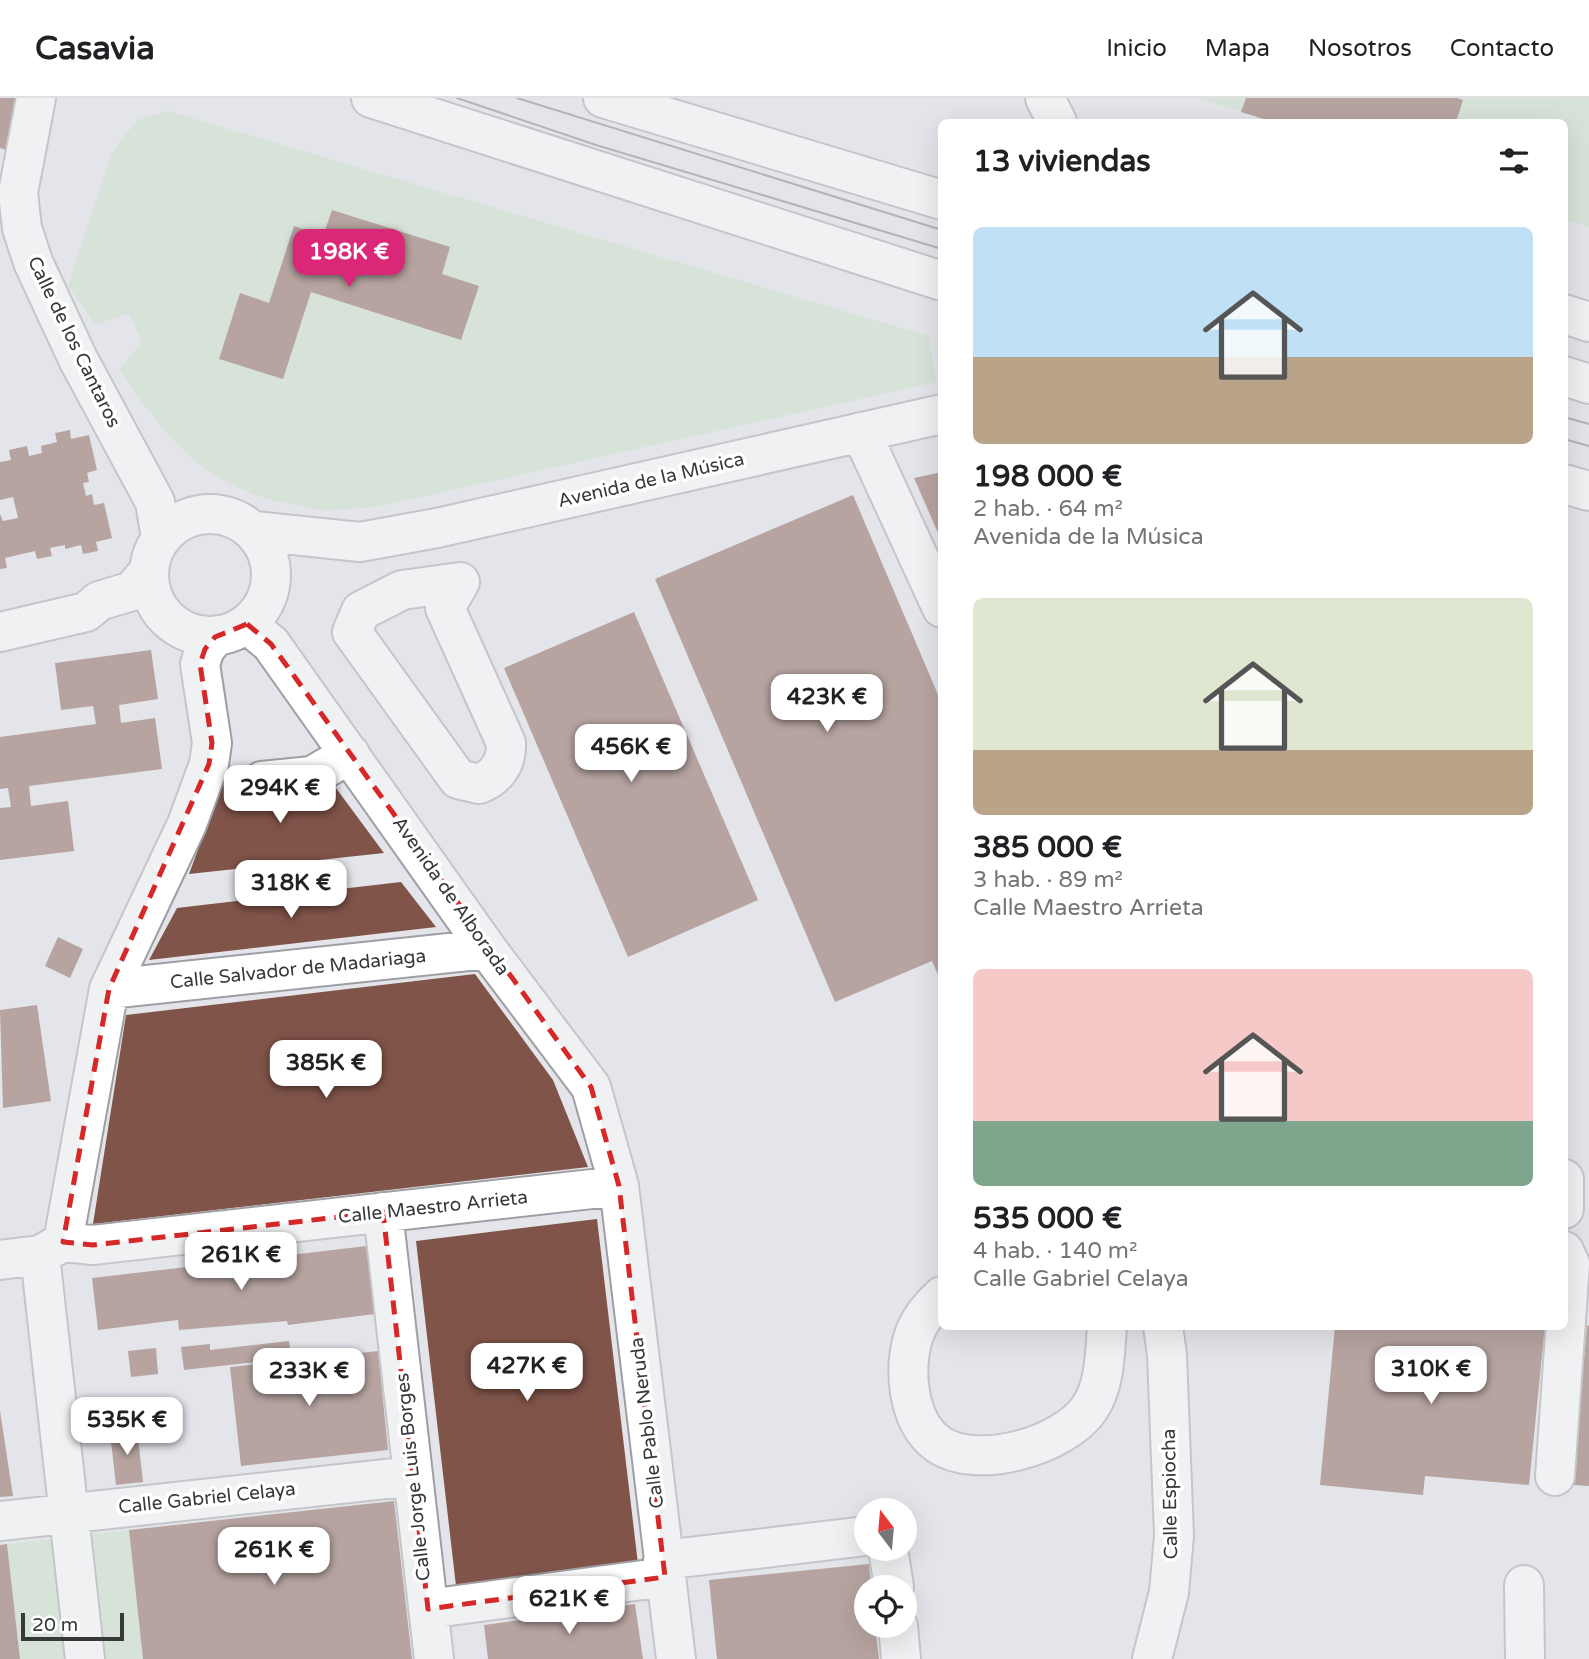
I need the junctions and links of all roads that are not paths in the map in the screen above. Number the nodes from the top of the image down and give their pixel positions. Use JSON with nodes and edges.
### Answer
{"nodes":[{"id":1,"x":36,"y":98,"type":"edge"},
{"id":2,"x":371,"y":98,"type":"edge"},
{"id":3,"x":603,"y":98,"type":"edge"},
{"id":4,"x":1045,"y":98,"type":"edge"},
{"id":5,"x":1056,"y":119,"type":"edge"},
{"id":6,"x":9,"y":195,"type":"edge"},
{"id":7,"x":938,"y":199,"type":"edge"},
{"id":8,"x":938,"y":280,"type":"edge"},
{"id":9,"x":1568,"y":315,"type":"edge"},
{"id":10,"x":1589,"y":322,"type":"edge"},
{"id":11,"x":1568,"y":377,"type":"edge"},
{"id":12,"x":1589,"y":384,"type":"edge"},
{"id":13,"x":938,"y":415,"type":"edge"},
{"id":14,"x":860,"y":432,"type":"junction"},
{"id":15,"x":1568,"y":485,"type":"edge"},
{"id":16,"x":1589,"y":491,"type":"edge"},
{"id":17,"x":437,"y":528,"type":"junction"},
{"id":18,"x":254,"y":531,"type":"junction"},
{"id":19,"x":360,"y":542,"type":"junction"},
{"id":20,"x":155,"y":554,"type":"junction"},
{"id":21,"x":460,"y":582,"type":"junction"},
{"id":22,"x":938,"y":599,"type":"edge"},
{"id":23,"x":86,"y":612,"type":"junction"},
{"id":24,"x":167,"y":619,"type":"junction"},
{"id":25,"x":244,"y":619,"type":"junction"},
{"id":26,"x":0,"y":632,"type":"edge"},
{"id":27,"x":350,"y":754,"type":"junction"},
{"id":28,"x":262,"y":780,"type":"dead end"},
{"id":29,"x":487,"y":949,"type":"junction"},
{"id":30,"x":108,"y":989,"type":"junction"},
{"id":31,"x":619,"y":1186,"type":"junction"},
{"id":32,"x":383,"y":1212,"type":"junction"},
{"id":33,"x":52,"y":1248,"type":"junction"},
{"id":34,"x":0,"y":1260,"type":"edge"},
{"id":35,"x":1575,"y":1260,"type":"edge"},
{"id":36,"x":938,"y":1300,"type":"edge"},
{"id":37,"x":1107,"y":1330,"type":"edge"},
{"id":38,"x":1164,"y":1330,"type":"edge"},
{"id":39,"x":413,"y":1476,"type":"junction"},
{"id":40,"x":1555,"y":1476,"type":"dead end"},
{"id":41,"x":68,"y":1513,"type":"junction"},
{"id":42,"x":0,"y":1521,"type":"edge"},
{"id":43,"x":854,"y":1538,"type":"edge"},
{"id":44,"x":664,"y":1569,"type":"junction"},
{"id":45,"x":1524,"y":1585,"type":"dead end"},
{"id":46,"x":428,"y":1609,"type":"junction"},
{"id":47,"x":899,"y":1638,"type":"edge"},
{"id":48,"x":85,"y":1659,"type":"edge"},
{"id":49,"x":434,"y":1659,"type":"edge"},
{"id":50,"x":676,"y":1659,"type":"edge"},
{"id":51,"x":901,"y":1659,"type":"edge"},
{"id":52,"x":1152,"y":1659,"type":"edge"},
{"id":53,"x":1525,"y":1659,"type":"edge"}],
"edges":[{"from":1,"to":6,"type":"street","name":"Calle de los Cantaros"},
{"from":2,"to":8,"type":"street"},
{"from":3,"to":7,"type":"street"},
{"from":4,"to":5,"type":"street"},
{"from":6,"to":20,"type":"street","name":"Calle de los Cantaros"},
{"from":9,"to":10,"type":"street"},
{"from":11,"to":12,"type":"street"},
{"from":13,"to":14,"type":"street","name":"Avenida de la Música"},
{"from":14,"to":17,"type":"street","name":"Avenida de la Música"},
{"from":14,"to":22,"type":"street"},
{"from":15,"to":16,"type":"street"},
{"from":17,"to":19,"type":"street","name":"Avenida de la Música"},
{"from":17,"to":21,"type":"street"},
{"from":18,"to":19,"type":"street","name":"Avenida de la Música"},
{"from":18,"to":20,"type":"street"},
{"from":18,"to":25,"type":"street"},
{"from":19,"to":25,"type":"street","name":"Avenida de la Música"},
{"from":20,"to":23,"type":"street"},
{"from":20,"to":24,"type":"street"},
{"from":21,"to":21,"type":"street"},
{"from":23,"to":24,"type":"street"},
{"from":23,"to":26,"type":"street"},
{"from":24,"to":25,"type":"street"},
{"from":25,"to":27,"type":"street","name":"Avenida de Alborada"},
{"from":25,"to":30,"type":"street"},
{"from":27,"to":28,"type":"street"},
{"from":27,"to":29,"type":"street","name":"Avenida de Alborada"},
{"from":29,"to":30,"type":"street","name":"Calle Salvador de Madariaga"},
{"from":29,"to":31,"type":"street","name":"Avenida de Alborada"},
{"from":30,"to":33,"type":"street"},
{"from":31,"to":32,"type":"street","name":"Calle Maestro Arrieta"},
{"from":31,"to":44,"type":"street","name":"Calle Pablo Neruda"},
{"from":32,"to":33,"type":"street","name":"Calle Maestro Arrieta"},
{"from":32,"to":39,"type":"street","name":"Calle Jorge Luis Borges"},
{"from":33,"to":34,"type":"street","name":"Calle Maestro Arrieta"},
{"from":33,"to":41,"type":"street"},
{"from":35,"to":40,"type":"street"},
{"from":36,"to":37,"type":"street"},
{"from":38,"to":52,"type":"street","name":"Calle Espiocha"},
{"from":39,"to":41,"type":"street","name":"Calle Gabriel Celaya"},
{"from":39,"to":46,"type":"street","name":"Calle Jorge Luis Borges"},
{"from":41,"to":42,"type":"street","name":"Calle Gabriel Celaya"},
{"from":41,"to":48,"type":"street"},
{"from":43,"to":44,"type":"street"},
{"from":44,"to":46,"type":"street"},
{"from":44,"to":50,"type":"street","name":"Calle Pablo Neruda"},
{"from":45,"to":53,"type":"street"},
{"from":46,"to":49,"type":"street","name":"Calle Jorge Luis Borges"},
{"from":47,"to":51,"type":"street"}]}
